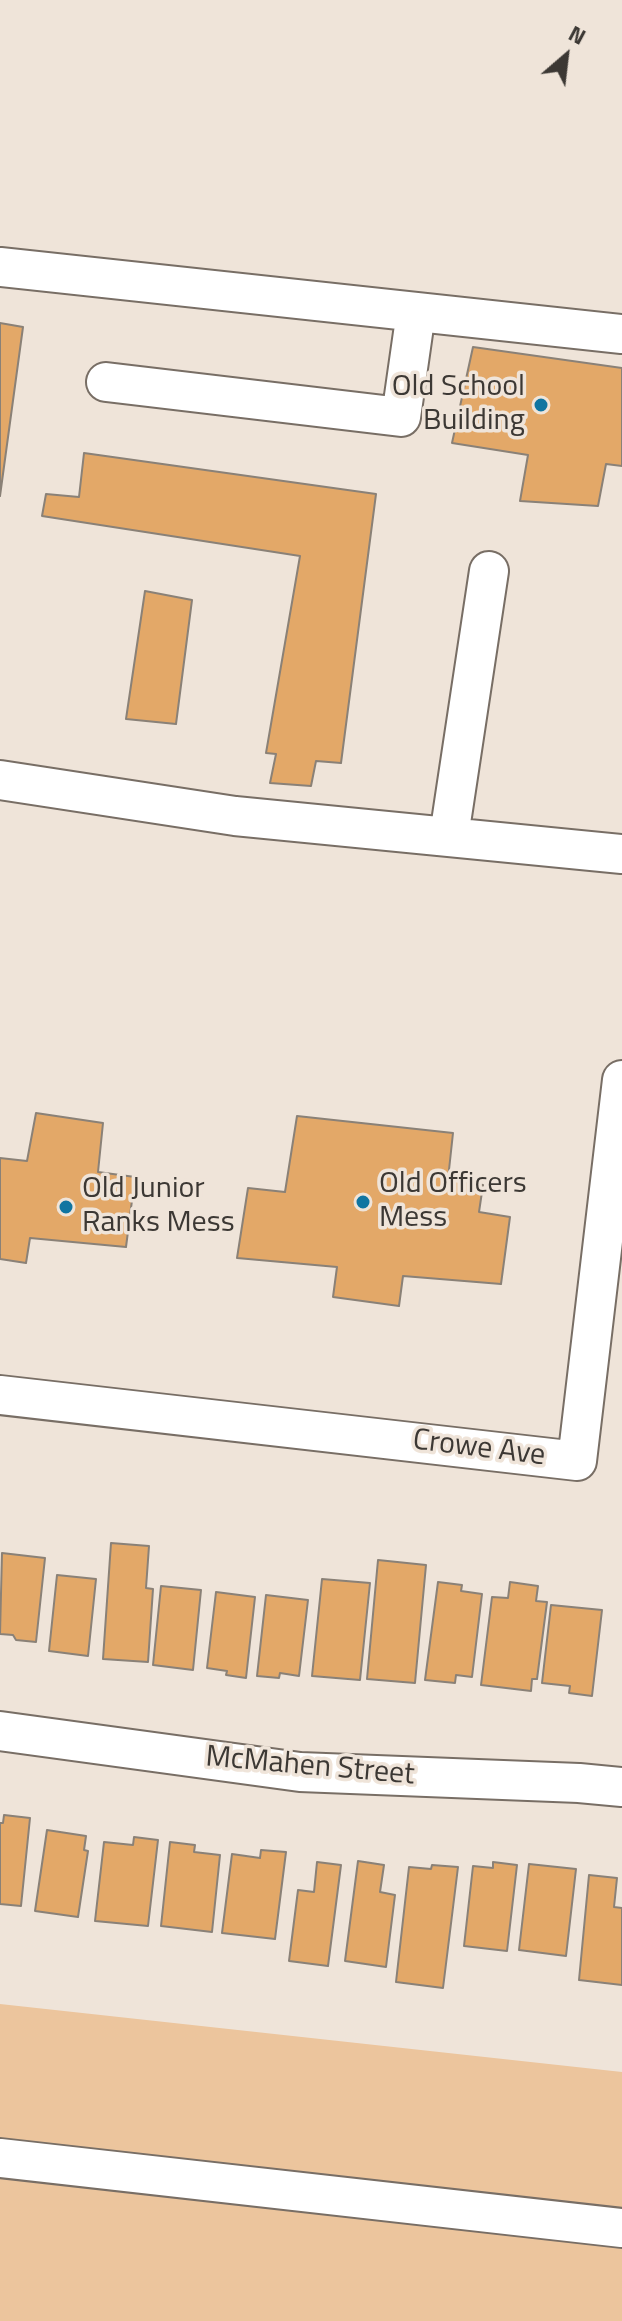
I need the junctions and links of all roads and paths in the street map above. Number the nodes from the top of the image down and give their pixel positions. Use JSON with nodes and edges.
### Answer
{"nodes":[{"id":1,"x":0,"y":267,"type":"edge"},
{"id":2,"x":416,"y":312,"type":"junction"},
{"id":3,"x":622,"y":334,"type":"edge"},
{"id":4,"x":106,"y":382,"type":"dead end"},
{"id":5,"x":489,"y":571,"type":"dead end"},
{"id":6,"x":0,"y":780,"type":"edge"},
{"id":7,"x":449,"y":836,"type":"junction"},
{"id":8,"x":622,"y":854,"type":"edge"},
{"id":9,"x":622,"y":1080,"type":"edge"},
{"id":10,"x":0,"y":1395,"type":"edge"},
{"id":11,"x":0,"y":1731,"type":"edge"},
{"id":12,"x":622,"y":1787,"type":"edge"},
{"id":13,"x":0,"y":2158,"type":"edge"},
{"id":14,"x":622,"y":2228,"type":"edge"}],
"edges":[{"from":1,"to":2,"type":"street"},
{"from":2,"to":3,"type":"street"},
{"from":2,"to":4,"type":"street"},
{"from":5,"to":7,"type":"street"},
{"from":6,"to":7,"type":"street"},
{"from":7,"to":8,"type":"street"},
{"from":9,"to":10,"type":"street","name":"Crowe Ave"},
{"from":11,"to":12,"type":"street","name":"McMahen Street"},
{"from":13,"to":14,"type":"street"}]}
